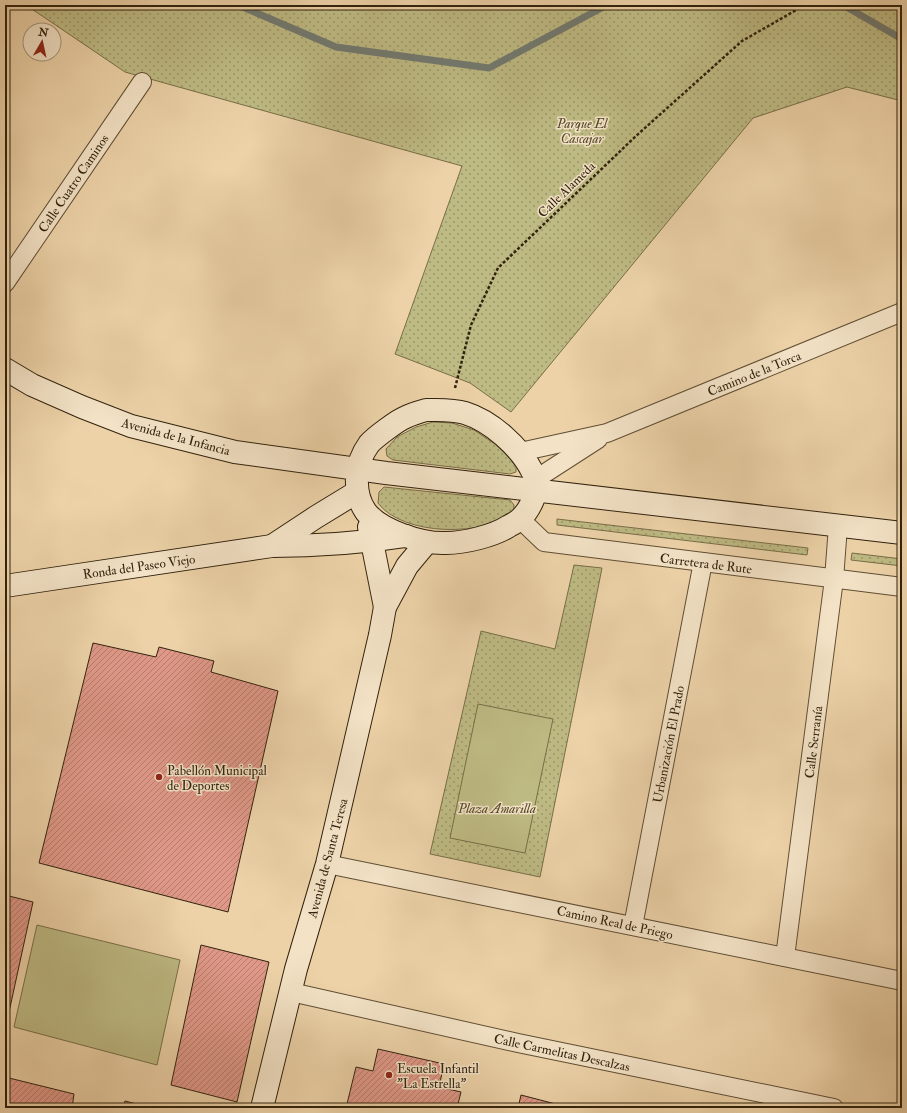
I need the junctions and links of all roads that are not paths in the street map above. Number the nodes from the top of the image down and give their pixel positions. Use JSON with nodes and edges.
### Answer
{"nodes":[{"id":1,"x":142,"y":82,"type":"dead end"},
{"id":2,"x":5,"y":283,"type":"edge"},
{"id":3,"x":902,"y":312,"type":"edge"},
{"id":4,"x":5,"y":369,"type":"edge"},
{"id":5,"x":607,"y":433,"type":"junction"},
{"id":6,"x":520,"y":452,"type":"junction"},
{"id":7,"x":358,"y":470,"type":"junction"},
{"id":8,"x":536,"y":485,"type":"junction"},
{"id":9,"x":357,"y":492,"type":"junction"},
{"id":10,"x":366,"y":512,"type":"junction"},
{"id":11,"x":520,"y":519,"type":"junction"},
{"id":12,"x":838,"y":526,"type":"junction"},
{"id":13,"x":902,"y":533,"type":"edge"},
{"id":14,"x":406,"y":536,"type":"junction"},
{"id":15,"x":372,"y":542,"type":"junction"},
{"id":16,"x":428,"y":542,"type":"junction"},
{"id":17,"x":272,"y":546,"type":"junction"},
{"id":18,"x":703,"y":562,"type":"junction"},
{"id":19,"x":834,"y":579,"type":"junction"},
{"id":20,"x":5,"y":586,"type":"edge"},
{"id":21,"x":902,"y":587,"type":"edge"},
{"id":22,"x":384,"y":607,"type":"junction"},
{"id":23,"x":327,"y":864,"type":"junction"},
{"id":24,"x":633,"y":926,"type":"junction"},
{"id":25,"x":785,"y":957,"type":"junction"},
{"id":26,"x":902,"y":981,"type":"edge"},
{"id":27,"x":291,"y":992,"type":"junction"},
{"id":28,"x":262,"y":1108,"type":"edge"},
{"id":29,"x":834,"y":1108,"type":"edge"}],
"edges":[{"from":1,"to":2,"type":"street","name":"Calle Cuatro Caminos"},
{"from":3,"to":5,"type":"street","name":"Camino de la Torca"},
{"from":4,"to":7,"type":"street","name":"Avenida de la Infancia"},
{"from":5,"to":6,"type":"street","name":"Camino de la Torca"},
{"from":5,"to":8,"type":"street","name":"Camino de la Torca"},
{"from":6,"to":7,"type":"street"},
{"from":6,"to":8,"type":"street"},
{"from":7,"to":8,"type":"street","name":"Avenida de la Infancia"},
{"from":7,"to":9,"type":"street"},
{"from":8,"to":11,"type":"street"},
{"from":8,"to":12,"type":"street"},
{"from":9,"to":10,"type":"street"},
{"from":9,"to":17,"type":"street","name":"Ronda del Paseo Viejo"},
{"from":10,"to":14,"type":"street"},
{"from":10,"to":15,"type":"street","name":"Avenida de Santa Teresa"},
{"from":11,"to":16,"type":"street"},
{"from":11,"to":18,"type":"street","name":"Carretera de Rute"},
{"from":12,"to":13,"type":"street"},
{"from":12,"to":19,"type":"street","name":"Calle Serranía"},
{"from":14,"to":15,"type":"street","name":"Ronda del Paseo Viejo"},
{"from":14,"to":16,"type":"street"},
{"from":15,"to":17,"type":"street","name":"Ronda del Paseo Viejo"},
{"from":15,"to":22,"type":"street","name":"Avenida de Santa Teresa"},
{"from":16,"to":22,"type":"street","name":"Avenida de Santa Teresa"},
{"from":17,"to":20,"type":"street","name":"Ronda del Paseo Viejo"},
{"from":18,"to":19,"type":"street","name":"Carretera de Rute"},
{"from":18,"to":24,"type":"street","name":"Urbanización El Prado"},
{"from":19,"to":21,"type":"street","name":"Carretera de Rute"},
{"from":19,"to":25,"type":"street","name":"Calle Serranía"},
{"from":22,"to":23,"type":"street","name":"Avenida de Santa Teresa"},
{"from":23,"to":24,"type":"street","name":"Camino Real de Priego"},
{"from":23,"to":27,"type":"street","name":"Avenida de Santa Teresa"},
{"from":24,"to":25,"type":"street","name":"Camino Real de Priego"},
{"from":25,"to":26,"type":"street","name":"Camino Real de Priego"},
{"from":27,"to":28,"type":"street","name":"Avenida de Santa Teresa"},
{"from":27,"to":29,"type":"street","name":"Calle Carmelitas Descalzas"}]}
